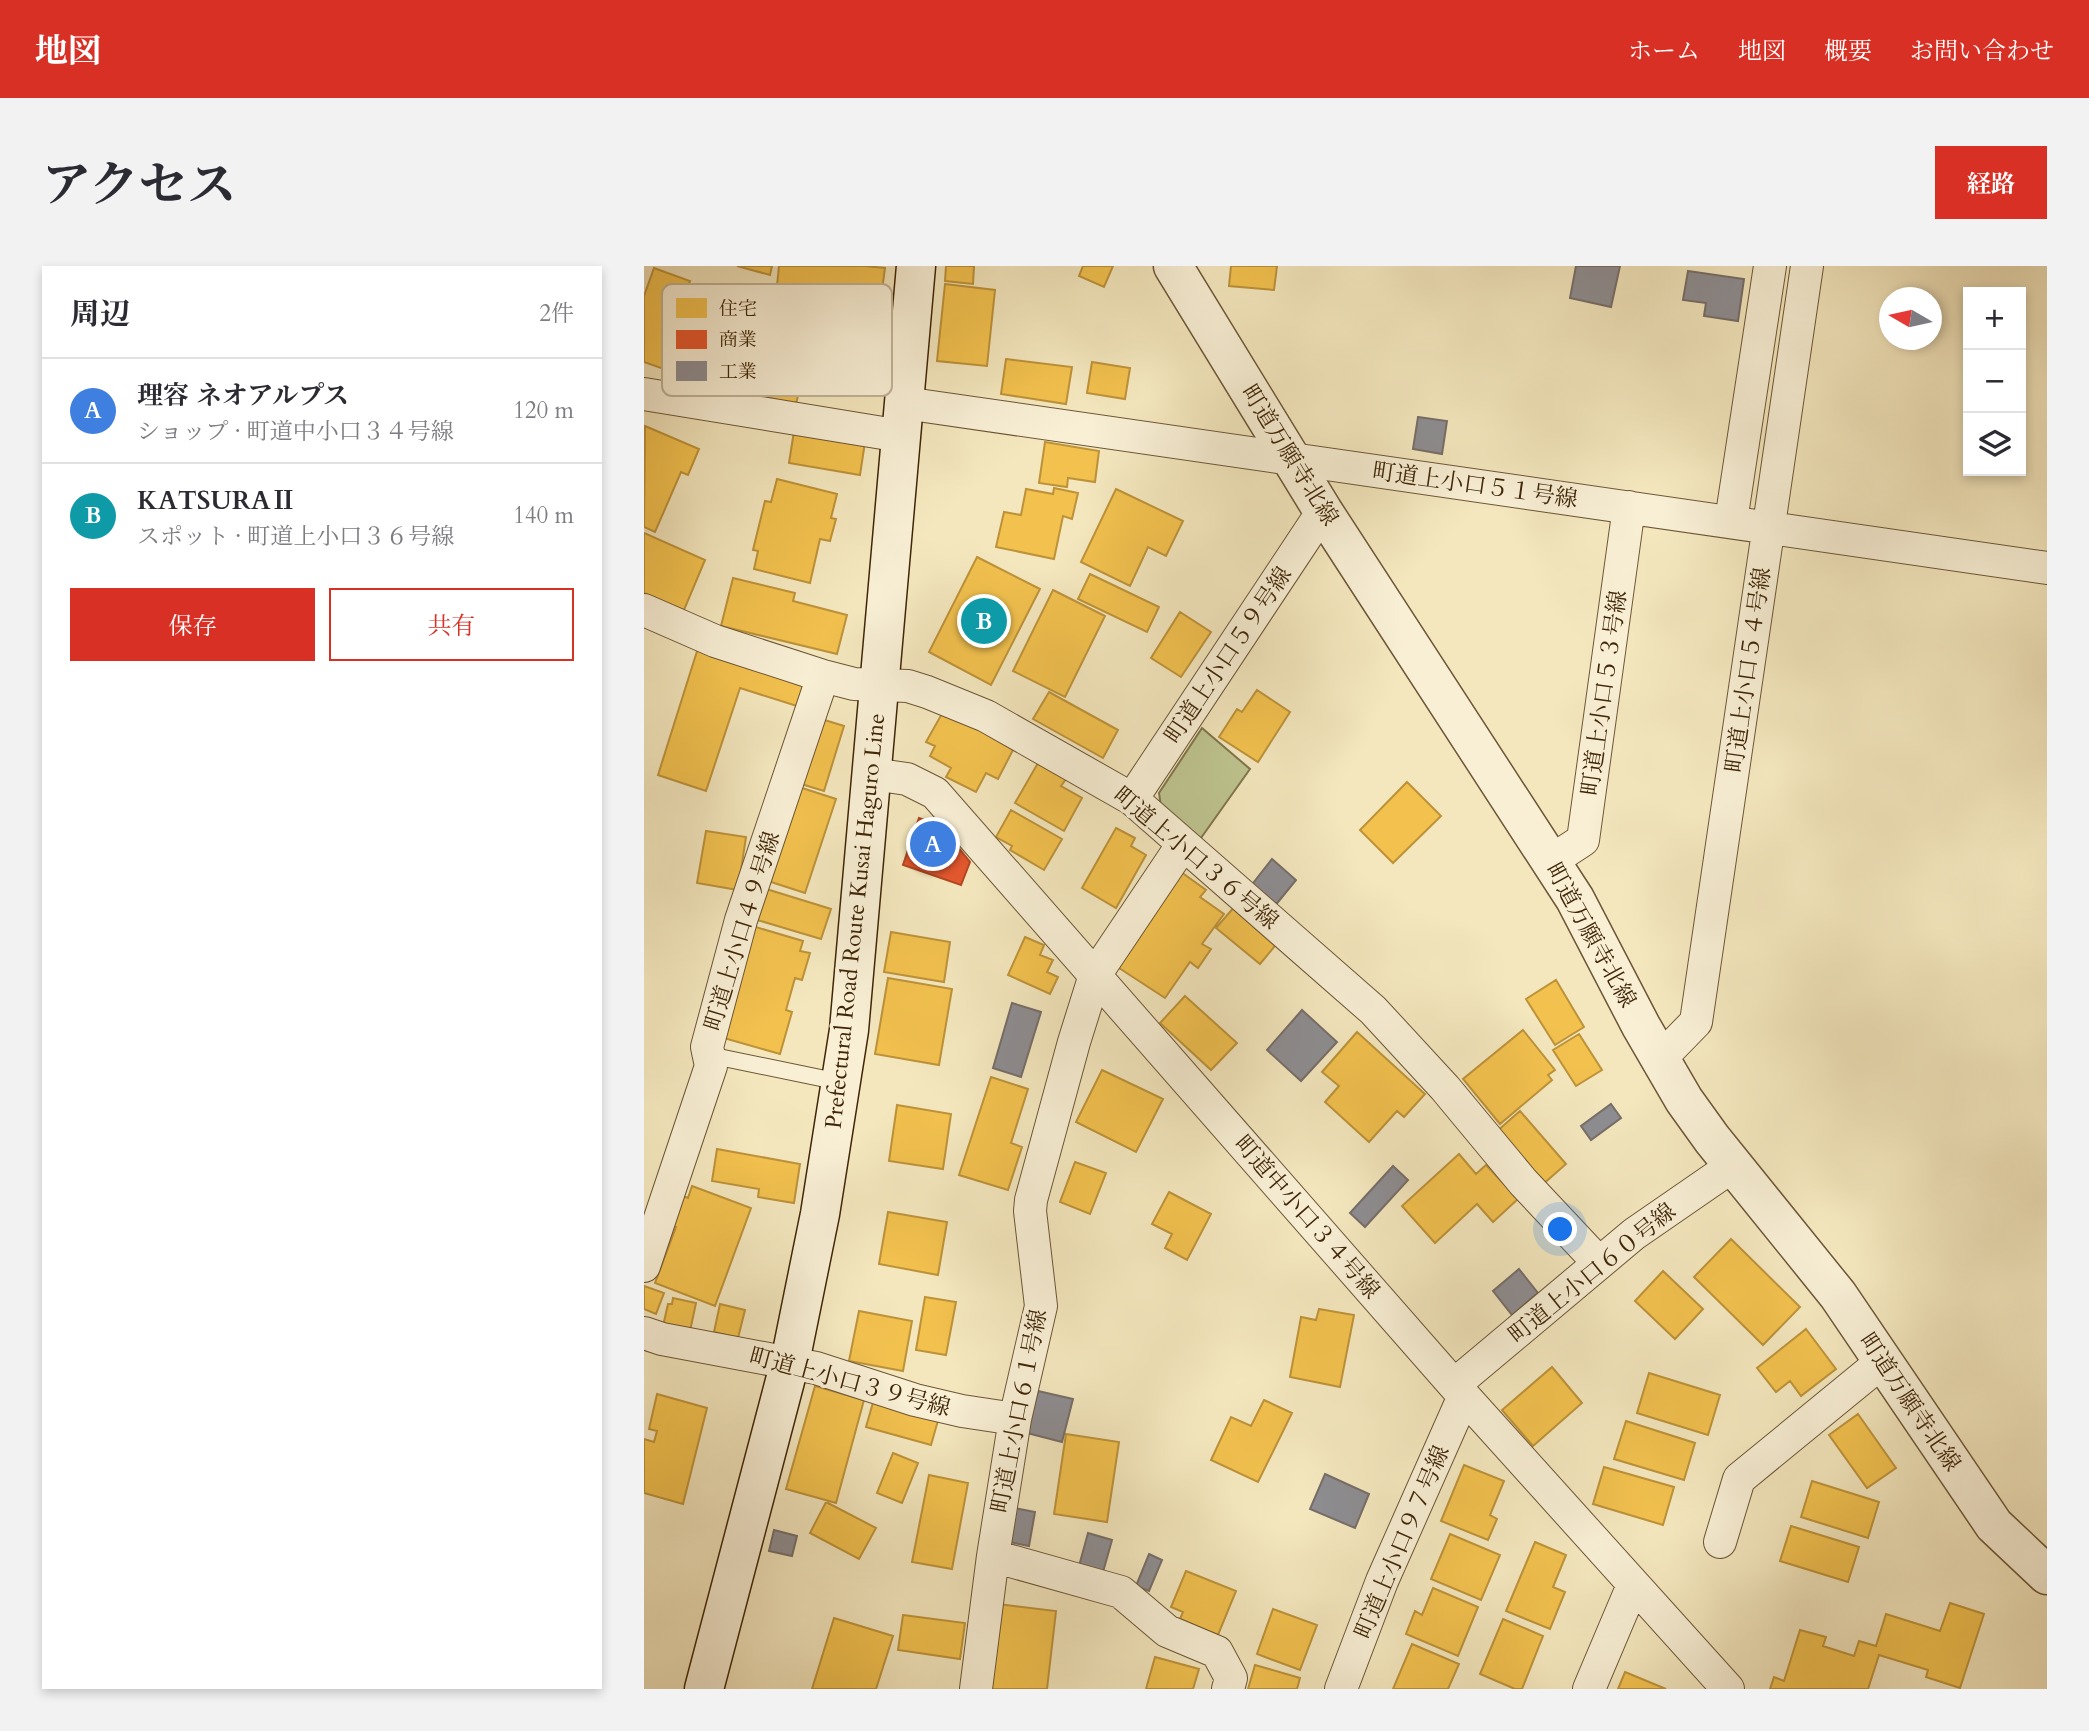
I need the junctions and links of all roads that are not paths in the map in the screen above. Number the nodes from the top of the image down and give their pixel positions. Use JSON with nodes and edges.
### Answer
{"nodes":[{"id":1,"x":916,"y":266,"type":"edge"},
{"id":2,"x":1173,"y":266,"type":"edge"},
{"id":3,"x":1770,"y":266,"type":"edge"},
{"id":4,"x":1807,"y":266,"type":"edge"},
{"id":5,"x":644,"y":394,"type":"edge"},
{"id":6,"x":662,"y":396,"type":"edge"},
{"id":7,"x":665,"y":396,"type":"edge"},
{"id":8,"x":902,"y":419,"type":"junction"},
{"id":9,"x":1292,"y":458,"type":"junction"},
{"id":10,"x":1629,"y":507,"type":"junction"},
{"id":11,"x":1324,"y":511,"type":"junction"},
{"id":12,"x":1731,"y":521,"type":"junction"},
{"id":13,"x":1769,"y":527,"type":"junction"},
{"id":14,"x":2047,"y":568,"type":"edge"},
{"id":15,"x":644,"y":610,"type":"edge"},
{"id":16,"x":823,"y":676,"type":"junction"},
{"id":17,"x":879,"y":683,"type":"junction"},
{"id":18,"x":872,"y":774,"type":"junction"},
{"id":19,"x":1132,"y":799,"type":"junction"},
{"id":20,"x":1182,"y":844,"type":"junction"},
{"id":21,"x":1550,"y":861,"type":"junction"},
{"id":22,"x":1095,"y":975,"type":"junction"},
{"id":23,"x":709,"y":1055,"type":"junction"},
{"id":24,"x":1659,"y":1060,"type":"junction"},
{"id":25,"x":841,"y":1082,"type":"junction"},
{"id":26,"x":1734,"y":1165,"type":"junction"},
{"id":27,"x":1599,"y":1263,"type":"junction"},
{"id":28,"x":644,"y":1266,"type":"edge"},
{"id":29,"x":644,"y":1333,"type":"edge"},
{"id":30,"x":1883,"y":1361,"type":"junction"},
{"id":31,"x":790,"y":1362,"type":"junction"},
{"id":32,"x":1459,"y":1391,"type":"junction"},
{"id":33,"x":1015,"y":1419,"type":"junction"},
{"id":34,"x":1720,"y":1542,"type":"dead end"},
{"id":35,"x":993,"y":1556,"type":"junction"},
{"id":36,"x":2047,"y":1575,"type":"edge"},
{"id":37,"x":1633,"y":1585,"type":"junction"},
{"id":38,"x":704,"y":1689,"type":"edge"},
{"id":39,"x":976,"y":1689,"type":"edge"},
{"id":40,"x":1227,"y":1689,"type":"edge"},
{"id":41,"x":1342,"y":1689,"type":"edge"},
{"id":42,"x":1589,"y":1689,"type":"edge"},
{"id":43,"x":1728,"y":1689,"type":"edge"}],
"edges":[{"from":1,"to":8,"type":"street","name":"Prefectural Road Route Kusai Haguro Line"},
{"from":2,"to":9,"type":"street","name":"町道万願寺北線"},
{"from":3,"to":12,"type":"street"},
{"from":4,"to":13,"type":"street","name":"町道上小口５４号線"},
{"from":5,"to":6,"type":"street","name":"町道上小口５１号線"},
{"from":7,"to":8,"type":"street","name":"町道上小口５１号線"},
{"from":8,"to":9,"type":"street","name":"町道上小口５１号線"},
{"from":8,"to":17,"type":"street","name":"Prefectural Road Route Kusai Haguro Line"},
{"from":9,"to":10,"type":"street","name":"町道上小口５１号線"},
{"from":9,"to":11,"type":"street","name":"町道万願寺北線"},
{"from":10,"to":12,"type":"street","name":"町道上小口５１号線"},
{"from":10,"to":21,"type":"street","name":"町道上小口５３号線"},
{"from":11,"to":19,"type":"street","name":"町道上小口５９号線"},
{"from":11,"to":21,"type":"street","name":"町道万願寺北線"},
{"from":12,"to":13,"type":"street","name":"町道上小口５１号線"},
{"from":13,"to":14,"type":"street","name":"町道上小口５１号線"},
{"from":13,"to":24,"type":"street","name":"町道上小口５４号線"},
{"from":15,"to":16,"type":"street","name":"町道上小口３６号線"},
{"from":16,"to":17,"type":"street","name":"町道上小口３６号線"},
{"from":16,"to":23,"type":"street","name":"町道上小口４９号線"},
{"from":17,"to":18,"type":"street","name":"Prefectural Road Route Kusai Haguro Line"},
{"from":17,"to":19,"type":"street","name":"町道上小口３６号線"},
{"from":18,"to":22,"type":"street","name":"町道中小口３４号線"},
{"from":18,"to":25,"type":"street","name":"Prefectural Road Route Kusai Haguro Line"},
{"from":19,"to":20,"type":"street","name":"町道上小口３６号線"},
{"from":20,"to":22,"type":"street","name":"町道上小口６１号線"},
{"from":20,"to":27,"type":"street","name":"町道上小口３６号線"},
{"from":21,"to":24,"type":"street","name":"町道万願寺北線"},
{"from":22,"to":32,"type":"street","name":"町道中小口３４号線"},
{"from":22,"to":33,"type":"street","name":"町道上小口６１号線"},
{"from":23,"to":25,"type":"lane"},
{"from":23,"to":28,"type":"street","name":"町道上小口４９号線"},
{"from":24,"to":26,"type":"street","name":"町道万願寺北線"},
{"from":25,"to":31,"type":"street","name":"Prefectural Road Route Kusai Haguro Line"},
{"from":26,"to":27,"type":"street","name":"町道上小口６０号線"},
{"from":26,"to":30,"type":"street","name":"町道万願寺北線"},
{"from":27,"to":32,"type":"street","name":"町道上小口６０号線"},
{"from":29,"to":31,"type":"street","name":"町道上小口３９号線"},
{"from":30,"to":34,"type":"street"},
{"from":30,"to":36,"type":"street","name":"町道万願寺北線"},
{"from":31,"to":33,"type":"street","name":"町道上小口３９号線"},
{"from":31,"to":38,"type":"street","name":"Prefectural Road Route Kusai Haguro Line"},
{"from":32,"to":37,"type":"street","name":"町道中小口３４号線"},
{"from":32,"to":41,"type":"street","name":"町道上小口９７号線"},
{"from":33,"to":35,"type":"street","name":"町道上小口６１号線"},
{"from":35,"to":39,"type":"street","name":"町道上小口６１号線"},
{"from":35,"to":40,"type":"street"},
{"from":37,"to":42,"type":"street"},
{"from":37,"to":43,"type":"street","name":"町道中小口３４号線"}]}
